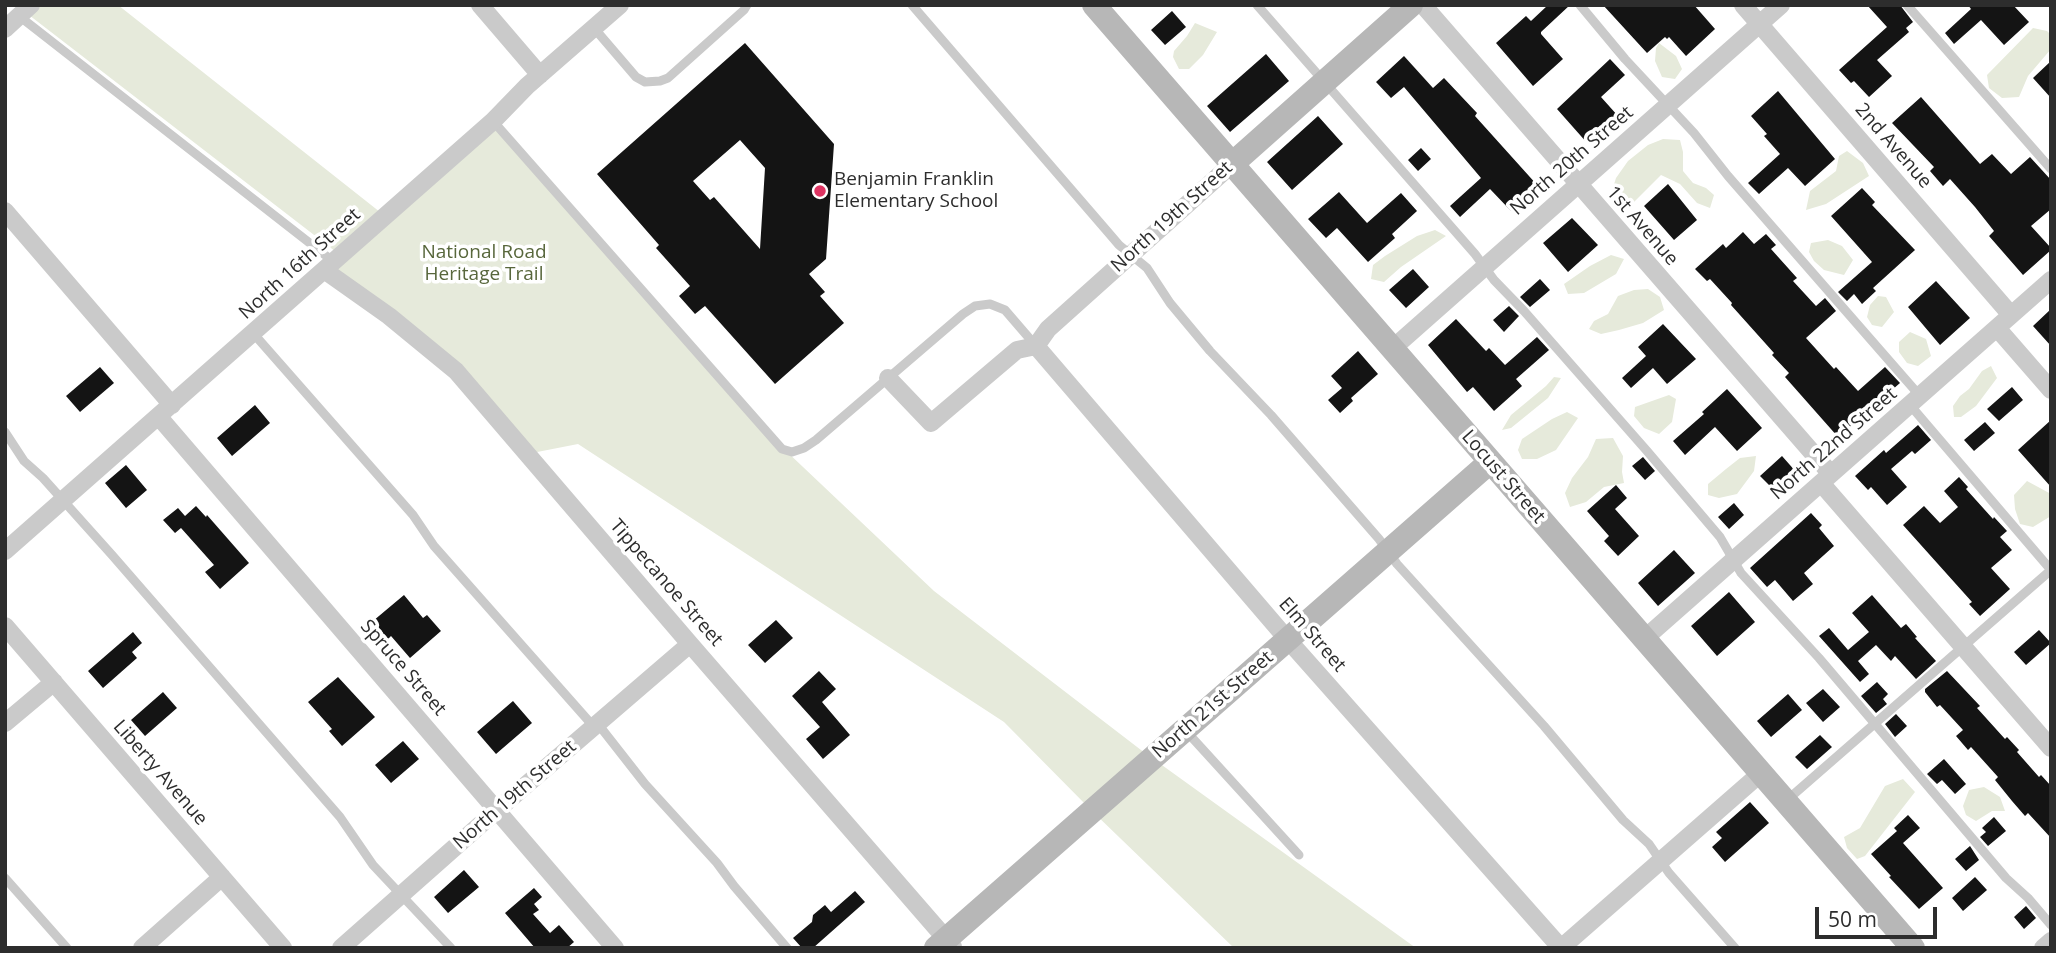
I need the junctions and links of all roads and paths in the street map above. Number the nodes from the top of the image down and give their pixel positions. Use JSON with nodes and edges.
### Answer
{"nodes":[{"id":1,"x":480,"y":5,"type":"edge"},
{"id":2,"x":747,"y":5,"type":"edge"},
{"id":3,"x":912,"y":5,"type":"edge"},
{"id":4,"x":1094,"y":5,"type":"edge"},
{"id":5,"x":1257,"y":5,"type":"edge"},
{"id":6,"x":1411,"y":5,"type":"edge"},
{"id":7,"x":1423,"y":5,"type":"edge"},
{"id":8,"x":1580,"y":5,"type":"edge"},
{"id":9,"x":1743,"y":5,"type":"edge"},
{"id":10,"x":1781,"y":5,"type":"edge"},
{"id":11,"x":1907,"y":5,"type":"edge"},
{"id":12,"x":618,"y":6,"type":"edge"},
{"id":13,"x":18,"y":17,"type":"edge"},
{"id":14,"x":1759,"y":24,"type":"junction"},
{"id":15,"x":594,"y":28,"type":"junction"},
{"id":16,"x":540,"y":75,"type":"junction"},
{"id":17,"x":1324,"y":83,"type":"junction"},
{"id":18,"x":1667,"y":105,"type":"junction"},
{"id":19,"x":494,"y":121,"type":"junction"},
{"id":20,"x":1231,"y":165,"type":"junction"},
{"id":21,"x":2051,"y":169,"type":"edge"},
{"id":22,"x":1578,"y":185,"type":"junction"},
{"id":23,"x":5,"y":211,"type":"edge"},
{"id":24,"x":1130,"y":253,"type":"junction"},
{"id":25,"x":329,"y":266,"type":"junction"},
{"id":26,"x":1485,"y":267,"type":"junction"},
{"id":27,"x":2051,"y":280,"type":"edge"},
{"id":28,"x":2011,"y":315,"type":"junction"},
{"id":29,"x":1997,"y":328,"type":"junction"},
{"id":30,"x":253,"y":333,"type":"junction"},
{"id":31,"x":1037,"y":346,"type":"junction"},
{"id":32,"x":1392,"y":349,"type":"junction"},
{"id":33,"x":888,"y":378,"type":"junction"},
{"id":34,"x":2051,"y":390,"type":"edge"},
{"id":35,"x":1915,"y":400,"type":"junction"},
{"id":36,"x":165,"y":411,"type":"junction"},
{"id":37,"x":5,"y":432,"type":"edge"},
{"id":38,"x":1490,"y":462,"type":"junction"},
{"id":39,"x":1826,"y":479,"type":"junction"},
{"id":40,"x":63,"y":501,"type":"junction"},
{"id":41,"x":5,"y":551,"type":"edge"},
{"id":42,"x":1388,"y":551,"type":"junction"},
{"id":43,"x":1733,"y":561,"type":"junction"},
{"id":44,"x":2051,"y":570,"type":"edge"},
{"id":45,"x":5,"y":626,"type":"edge"},
{"id":46,"x":1644,"y":639,"type":"junction"},
{"id":47,"x":1288,"y":640,"type":"junction"},
{"id":48,"x":690,"y":644,"type":"junction"},
{"id":49,"x":1963,"y":647,"type":"junction"},
{"id":50,"x":54,"y":682,"type":"junction"},
{"id":51,"x":5,"y":723,"type":"edge"},
{"id":52,"x":1874,"y":724,"type":"junction"},
{"id":53,"x":596,"y":725,"type":"junction"},
{"id":54,"x":1185,"y":730,"type":"junction"},
{"id":55,"x":2051,"y":748,"type":"edge"},
{"id":56,"x":1761,"y":773,"type":"junction"},
{"id":57,"x":1785,"y":801,"type":"junction"},
{"id":58,"x":497,"y":810,"type":"junction"},
{"id":59,"x":1299,"y":855,"type":"dead end"},
{"id":60,"x":1660,"y":861,"type":"junction"},
{"id":61,"x":222,"y":877,"type":"junction"},
{"id":62,"x":8,"y":885,"type":"edge"},
{"id":63,"x":402,"y":894,"type":"junction"},
{"id":64,"x":2051,"y":925,"type":"edge"},
{"id":65,"x":2051,"y":941,"type":"edge"},
{"id":66,"x":945,"y":945,"type":"edge"},
{"id":67,"x":67,"y":948,"type":"edge"},
{"id":68,"x":142,"y":948,"type":"edge"},
{"id":69,"x":283,"y":948,"type":"edge"},
{"id":70,"x":341,"y":948,"type":"edge"},
{"id":71,"x":452,"y":948,"type":"edge"},
{"id":72,"x":615,"y":948,"type":"edge"},
{"id":73,"x":787,"y":948,"type":"edge"},
{"id":74,"x":1561,"y":948,"type":"edge"},
{"id":75,"x":1735,"y":948,"type":"edge"},
{"id":76,"x":1913,"y":948,"type":"edge"},
{"id":77,"x":2043,"y":948,"type":"edge"}],
"edges":[{"from":1,"to":16,"type":"street"},
{"from":2,"to":15,"type":"lane"},
{"from":3,"to":24,"type":"lane"},
{"from":4,"to":20,"type":"street","name":"Locust Street"},
{"from":5,"to":17,"type":"lane"},
{"from":6,"to":17,"type":"street","name":"North 19th Street"},
{"from":7,"to":22,"type":"street","name":"1st Avenue"},
{"from":8,"to":18,"type":"lane"},
{"from":9,"to":14,"type":"street","name":"2nd Avenue"},
{"from":10,"to":14,"type":"street","name":"North 20th Street"},
{"from":11,"to":21,"type":"lane"},
{"from":12,"to":15,"type":"street","name":"North 16th Street"},
{"from":13,"to":25,"type":"lane"},
{"from":14,"to":18,"type":"street","name":"North 20th Street"},
{"from":14,"to":28,"type":"street","name":"2nd Avenue"},
{"from":15,"to":16,"type":"street","name":"North 16th Street"},
{"from":16,"to":19,"type":"street","name":"North 16th Street"},
{"from":17,"to":20,"type":"street","name":"North 19th Street"},
{"from":17,"to":26,"type":"lane"},
{"from":18,"to":22,"type":"street","name":"North 20th Street"},
{"from":18,"to":35,"type":"lane"},
{"from":19,"to":25,"type":"street","name":"North 16th Street"},
{"from":19,"to":33,"type":"lane"},
{"from":20,"to":24,"type":"street","name":"North 19th Street"},
{"from":20,"to":32,"type":"street","name":"Locust Street"},
{"from":22,"to":26,"type":"street","name":"North 20th Street"},
{"from":22,"to":39,"type":"street","name":"1st Avenue"},
{"from":23,"to":36,"type":"street","name":"Spruce Street"},
{"from":24,"to":31,"type":"street","name":"North 19th Street"},
{"from":24,"to":42,"type":"lane"},
{"from":25,"to":30,"type":"street","name":"North 16th Street"},
{"from":25,"to":48,"type":"street","name":"Tippecanoe Street"},
{"from":26,"to":32,"type":"street","name":"North 20th Street"},
{"from":26,"to":43,"type":"lane"},
{"from":27,"to":28,"type":"street","name":"North 22nd Street"},
{"from":28,"to":29,"type":"street","name":"North 22nd Street"},
{"from":29,"to":34,"type":"street"},
{"from":29,"to":35,"type":"street","name":"North 22nd Street"},
{"from":30,"to":36,"type":"street","name":"North 16th Street"},
{"from":30,"to":53,"type":"lane"},
{"from":31,"to":33,"type":"lane"},
{"from":31,"to":33,"type":"street","name":"North 19th Street"},
{"from":31,"to":47,"type":"street","name":"Elm Street"},
{"from":32,"to":38,"type":"street","name":"Locust Street"},
{"from":35,"to":39,"type":"street","name":"North 22nd Street"},
{"from":35,"to":44,"type":"lane"},
{"from":36,"to":40,"type":"street","name":"North 16th Street"},
{"from":36,"to":58,"type":"street","name":"Spruce Street"},
{"from":37,"to":40,"type":"lane"},
{"from":38,"to":42,"type":"street","name":"North 21st Street"},
{"from":38,"to":46,"type":"street","name":"Locust Street"},
{"from":39,"to":43,"type":"street","name":"North 22nd Street"},
{"from":39,"to":49,"type":"street","name":"1st Avenue"},
{"from":40,"to":41,"type":"street","name":"North 16th Street"},
{"from":40,"to":63,"type":"lane"},
{"from":42,"to":47,"type":"street","name":"North 21st Street"},
{"from":42,"to":60,"type":"lane"},
{"from":43,"to":46,"type":"street","name":"North 22nd Street"},
{"from":43,"to":52,"type":"lane"},
{"from":44,"to":49,"type":"lane"},
{"from":45,"to":50,"type":"street","name":"Liberty Avenue"},
{"from":46,"to":56,"type":"street","name":"Locust Street"},
{"from":47,"to":54,"type":"street","name":"North 21st Street"},
{"from":47,"to":74,"type":"street","name":"Elm Street"},
{"from":48,"to":53,"type":"street","name":"North 19th Street"},
{"from":48,"to":66,"type":"street","name":"Tippecanoe Street"},
{"from":49,"to":52,"type":"lane"},
{"from":49,"to":55,"type":"street","name":"1st Avenue"},
{"from":50,"to":51,"type":"street"},
{"from":50,"to":61,"type":"street","name":"Liberty Avenue"},
{"from":52,"to":57,"type":"lane"},
{"from":52,"to":64,"type":"lane"},
{"from":53,"to":58,"type":"street","name":"North 19th Street"},
{"from":53,"to":73,"type":"lane"},
{"from":54,"to":59,"type":"lane"},
{"from":54,"to":66,"type":"street","name":"North 21st Street"},
{"from":56,"to":57,"type":"street","name":"Locust Street"},
{"from":56,"to":60,"type":"street"},
{"from":57,"to":76,"type":"street","name":"Locust Street"},
{"from":58,"to":63,"type":"street","name":"North 19th Street"},
{"from":58,"to":72,"type":"street","name":"Spruce Street"},
{"from":60,"to":74,"type":"street"},
{"from":60,"to":75,"type":"lane"},
{"from":61,"to":68,"type":"street"},
{"from":61,"to":69,"type":"street","name":"Liberty Avenue"},
{"from":62,"to":67,"type":"lane"},
{"from":63,"to":70,"type":"street","name":"North 19th Street"},
{"from":63,"to":71,"type":"lane"},
{"from":65,"to":77,"type":"street"}]}
